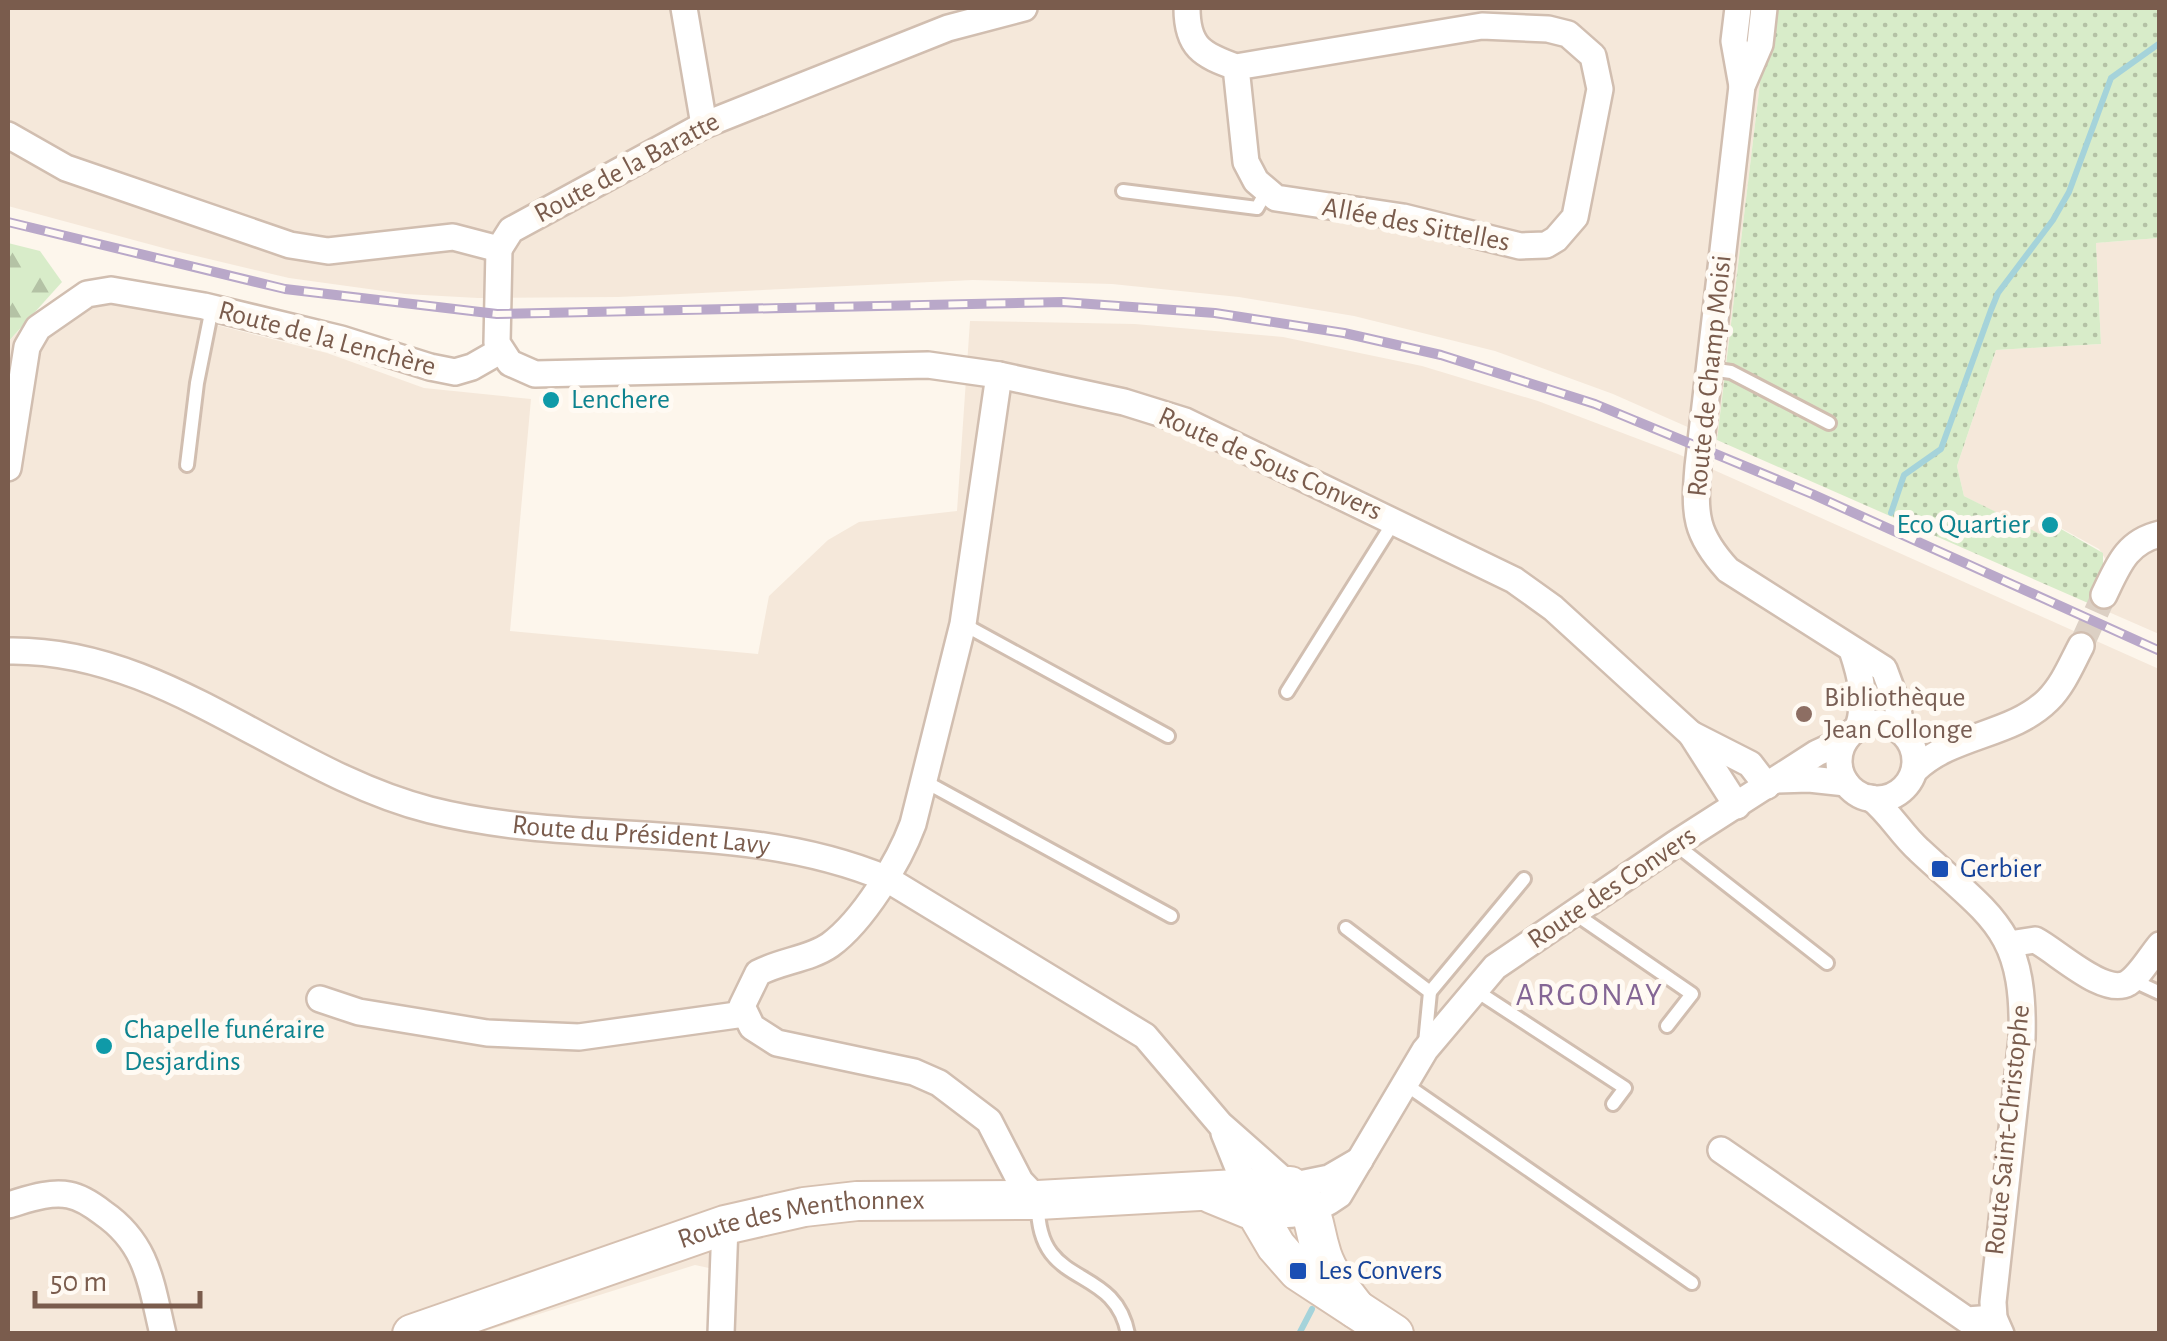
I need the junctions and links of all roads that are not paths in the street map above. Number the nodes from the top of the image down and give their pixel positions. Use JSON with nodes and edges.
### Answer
{"nodes":[{"id":1,"x":684,"y":8,"type":"edge"},
{"id":2,"x":1024,"y":8,"type":"edge"},
{"id":3,"x":1187,"y":8,"type":"edge"},
{"id":4,"x":1738,"y":8,"type":"edge"},
{"id":5,"x":1764,"y":8,"type":"edge"},
{"id":6,"x":945,"y":18,"type":"edge"},
{"id":7,"x":1236,"y":67,"type":"junction"},
{"id":8,"x":1742,"y":86,"type":"junction"},
{"id":9,"x":704,"y":125,"type":"junction"},
{"id":10,"x":8,"y":135,"type":"edge"},
{"id":11,"x":1123,"y":191,"type":"dead end"},
{"id":12,"x":1266,"y":192,"type":"junction"},
{"id":13,"x":499,"y":249,"type":"junction"},
{"id":14,"x":212,"y":308,"type":"junction"},
{"id":15,"x":500,"y":351,"type":"junction"},
{"id":16,"x":1710,"y":369,"type":"junction"},
{"id":17,"x":999,"y":376,"type":"junction"},
{"id":18,"x":1829,"y":422,"type":"dead end"},
{"id":19,"x":188,"y":466,"type":"dead end"},
{"id":20,"x":8,"y":468,"type":"edge"},
{"id":21,"x":1395,"y":520,"type":"junction"},
{"id":22,"x":2160,"y":534,"type":"edge"},
{"id":23,"x":2104,"y":595,"type":"tunnel mouth"},
{"id":24,"x":962,"y":624,"type":"junction"},
{"id":25,"x":2081,"y":646,"type":"tunnel mouth"},
{"id":26,"x":1852,"y":650,"type":"junction"},
{"id":27,"x":8,"y":651,"type":"edge"},
{"id":28,"x":1286,"y":692,"type":"dead end"},
{"id":29,"x":1691,"y":734,"type":"junction"},
{"id":30,"x":1852,"y":734,"type":"junction"},
{"id":31,"x":1904,"y":734,"type":"junction"},
{"id":32,"x":1168,"y":736,"type":"dead end"},
{"id":33,"x":1964,"y":740,"type":"junction"},
{"id":34,"x":1913,"y":775,"type":"junction"},
{"id":35,"x":923,"y":780,"type":"junction"},
{"id":36,"x":1772,"y":783,"type":"junction"},
{"id":37,"x":1846,"y":783,"type":"junction"},
{"id":38,"x":1871,"y":798,"type":"junction"},
{"id":39,"x":1737,"y":806,"type":"junction"},
{"id":40,"x":1676,"y":844,"type":"junction"},
{"id":41,"x":1914,"y":846,"type":"junction"},
{"id":42,"x":886,"y":879,"type":"junction"},
{"id":43,"x":1524,"y":879,"type":"dead end"},
{"id":44,"x":1574,"y":913,"type":"junction"},
{"id":45,"x":1172,"y":916,"type":"dead end"},
{"id":46,"x":1346,"y":928,"type":"dead end"},
{"id":47,"x":2009,"y":944,"type":"junction"},
{"id":48,"x":2160,"y":945,"type":"edge"},
{"id":49,"x":1826,"y":963,"type":"dead end"},
{"id":50,"x":2132,"y":980,"type":"junction"},
{"id":51,"x":1475,"y":990,"type":"junction"},
{"id":52,"x":1430,"y":992,"type":"junction"},
{"id":53,"x":2160,"y":993,"type":"edge"},
{"id":54,"x":320,"y":1000,"type":"dead end"},
{"id":55,"x":744,"y":1014,"type":"junction"},
{"id":56,"x":1667,"y":1026,"type":"dead end"},
{"id":57,"x":1425,"y":1050,"type":"junction"},
{"id":58,"x":1405,"y":1084,"type":"junction"},
{"id":59,"x":1613,"y":1104,"type":"dead end"},
{"id":60,"x":1220,"y":1124,"type":"junction"},
{"id":61,"x":1721,"y":1150,"type":"dead end"},
{"id":62,"x":1301,"y":1198,"type":"junction"},
{"id":63,"x":1250,"y":1199,"type":"junction"},
{"id":64,"x":1038,"y":1200,"type":"junction"},
{"id":65,"x":8,"y":1205,"type":"edge"},
{"id":66,"x":725,"y":1225,"type":"junction"},
{"id":67,"x":1692,"y":1283,"type":"dead end"},
{"id":68,"x":1356,"y":1310,"type":"junction"},
{"id":69,"x":1997,"y":1326,"type":"edge"},
{"id":70,"x":164,"y":1334,"type":"edge"},
{"id":71,"x":412,"y":1334,"type":"edge"},
{"id":72,"x":721,"y":1334,"type":"edge"},
{"id":73,"x":1128,"y":1334,"type":"edge"},
{"id":74,"x":1394,"y":1334,"type":"edge"}],
"edges":[{"from":1,"to":9,"type":"street"},
{"from":2,"to":6,"type":"street","name":"Route de la Baratte"},
{"from":3,"to":7,"type":"street"},
{"from":4,"to":8,"type":"street","name":"Route de Champ Moisi"},
{"from":5,"to":8,"type":"street","name":"Route de Champ Moisi"},
{"from":6,"to":9,"type":"street","name":"Route de la Baratte"},
{"from":7,"to":12,"type":"street"},
{"from":7,"to":12,"type":"street","name":"Allée des Sittelles"},
{"from":8,"to":16,"type":"street","name":"Route de Champ Moisi"},
{"from":9,"to":13,"type":"street","name":"Route de la Baratte"},
{"from":10,"to":13,"type":"street"},
{"from":11,"to":12,"type":"lane"},
{"from":13,"to":15,"type":"street"},
{"from":14,"to":15,"type":"street","name":"Route de la Lenchère"},
{"from":14,"to":19,"type":"lane"},
{"from":14,"to":20,"type":"street","name":"Route de la Lenchère"},
{"from":15,"to":17,"type":"street"},
{"from":16,"to":18,"type":"lane"},
{"from":16,"to":26,"type":"street","name":"Route de Champ Moisi"},
{"from":17,"to":21,"type":"street","name":"Route de Sous Convers"},
{"from":17,"to":24,"type":"street"},
{"from":21,"to":28,"type":"lane"},
{"from":21,"to":29,"type":"street","name":"Route de Sous Convers"},
{"from":22,"to":23,"type":"street"},
{"from":24,"to":32,"type":"lane"},
{"from":24,"to":35,"type":"street"},
{"from":25,"to":33,"type":"street"},
{"from":26,"to":30,"type":"street"},
{"from":26,"to":31,"type":"street","name":"Route de Champ Moisi"},
{"from":27,"to":42,"type":"street","name":"Route du Président Lavy"},
{"from":29,"to":36,"type":"street","name":"Route de Sous Convers"},
{"from":29,"to":39,"type":"street","name":"Route de Sous Convers"},
{"from":30,"to":31,"type":"street"},
{"from":30,"to":36,"type":"street","name":"Route des Convers"},
{"from":30,"to":37,"type":"street"},
{"from":31,"to":33,"type":"street"},
{"from":31,"to":34,"type":"street"},
{"from":33,"to":34,"type":"street"},
{"from":34,"to":38,"type":"street"},
{"from":34,"to":41,"type":"street"},
{"from":35,"to":42,"type":"street"},
{"from":35,"to":45,"type":"lane"},
{"from":36,"to":37,"type":"street"},
{"from":36,"to":39,"type":"street","name":"Route des Convers"},
{"from":37,"to":38,"type":"street"},
{"from":38,"to":41,"type":"street","name":"Route Saint-Christophe"},
{"from":39,"to":40,"type":"street","name":"Route des Convers"},
{"from":40,"to":44,"type":"street","name":"Route des Convers"},
{"from":40,"to":49,"type":"lane"},
{"from":41,"to":47,"type":"street","name":"Route Saint-Christophe"},
{"from":42,"to":55,"type":"street"},
{"from":42,"to":60,"type":"street","name":"Route du Président Lavy"},
{"from":43,"to":52,"type":"lane"},
{"from":44,"to":51,"type":"street","name":"Route des Convers"},
{"from":44,"to":56,"type":"lane"},
{"from":46,"to":52,"type":"lane"},
{"from":47,"to":50,"type":"street"},
{"from":47,"to":69,"type":"street","name":"Route Saint-Christophe"},
{"from":48,"to":50,"type":"street"},
{"from":50,"to":53,"type":"lane"},
{"from":51,"to":57,"type":"street","name":"Route des Convers"},
{"from":51,"to":59,"type":"lane"},
{"from":52,"to":57,"type":"lane"},
{"from":54,"to":55,"type":"street"},
{"from":55,"to":64,"type":"street"},
{"from":57,"to":58,"type":"street","name":"Route des Convers"},
{"from":58,"to":62,"type":"street","name":"Route des Convers"},
{"from":58,"to":67,"type":"lane"},
{"from":60,"to":62,"type":"street","name":"Route du Président Lavy"},
{"from":60,"to":63,"type":"street","name":"Route du Président Lavy"},
{"from":61,"to":69,"type":"street"},
{"from":62,"to":63,"type":"street","name":"Route des Menthonnex"},
{"from":62,"to":68,"type":"street","name":"Route du Président Lavy"},
{"from":63,"to":64,"type":"street","name":"Route des Menthonnex"},
{"from":63,"to":68,"type":"street","name":"Route du Président Lavy"},
{"from":64,"to":66,"type":"street","name":"Route des Menthonnex"},
{"from":64,"to":73,"type":"lane"},
{"from":65,"to":70,"type":"street"},
{"from":66,"to":71,"type":"street","name":"Route des Menthonnex"},
{"from":66,"to":72,"type":"street"},
{"from":68,"to":74,"type":"street","name":"Route du Président Lavy"}]}
